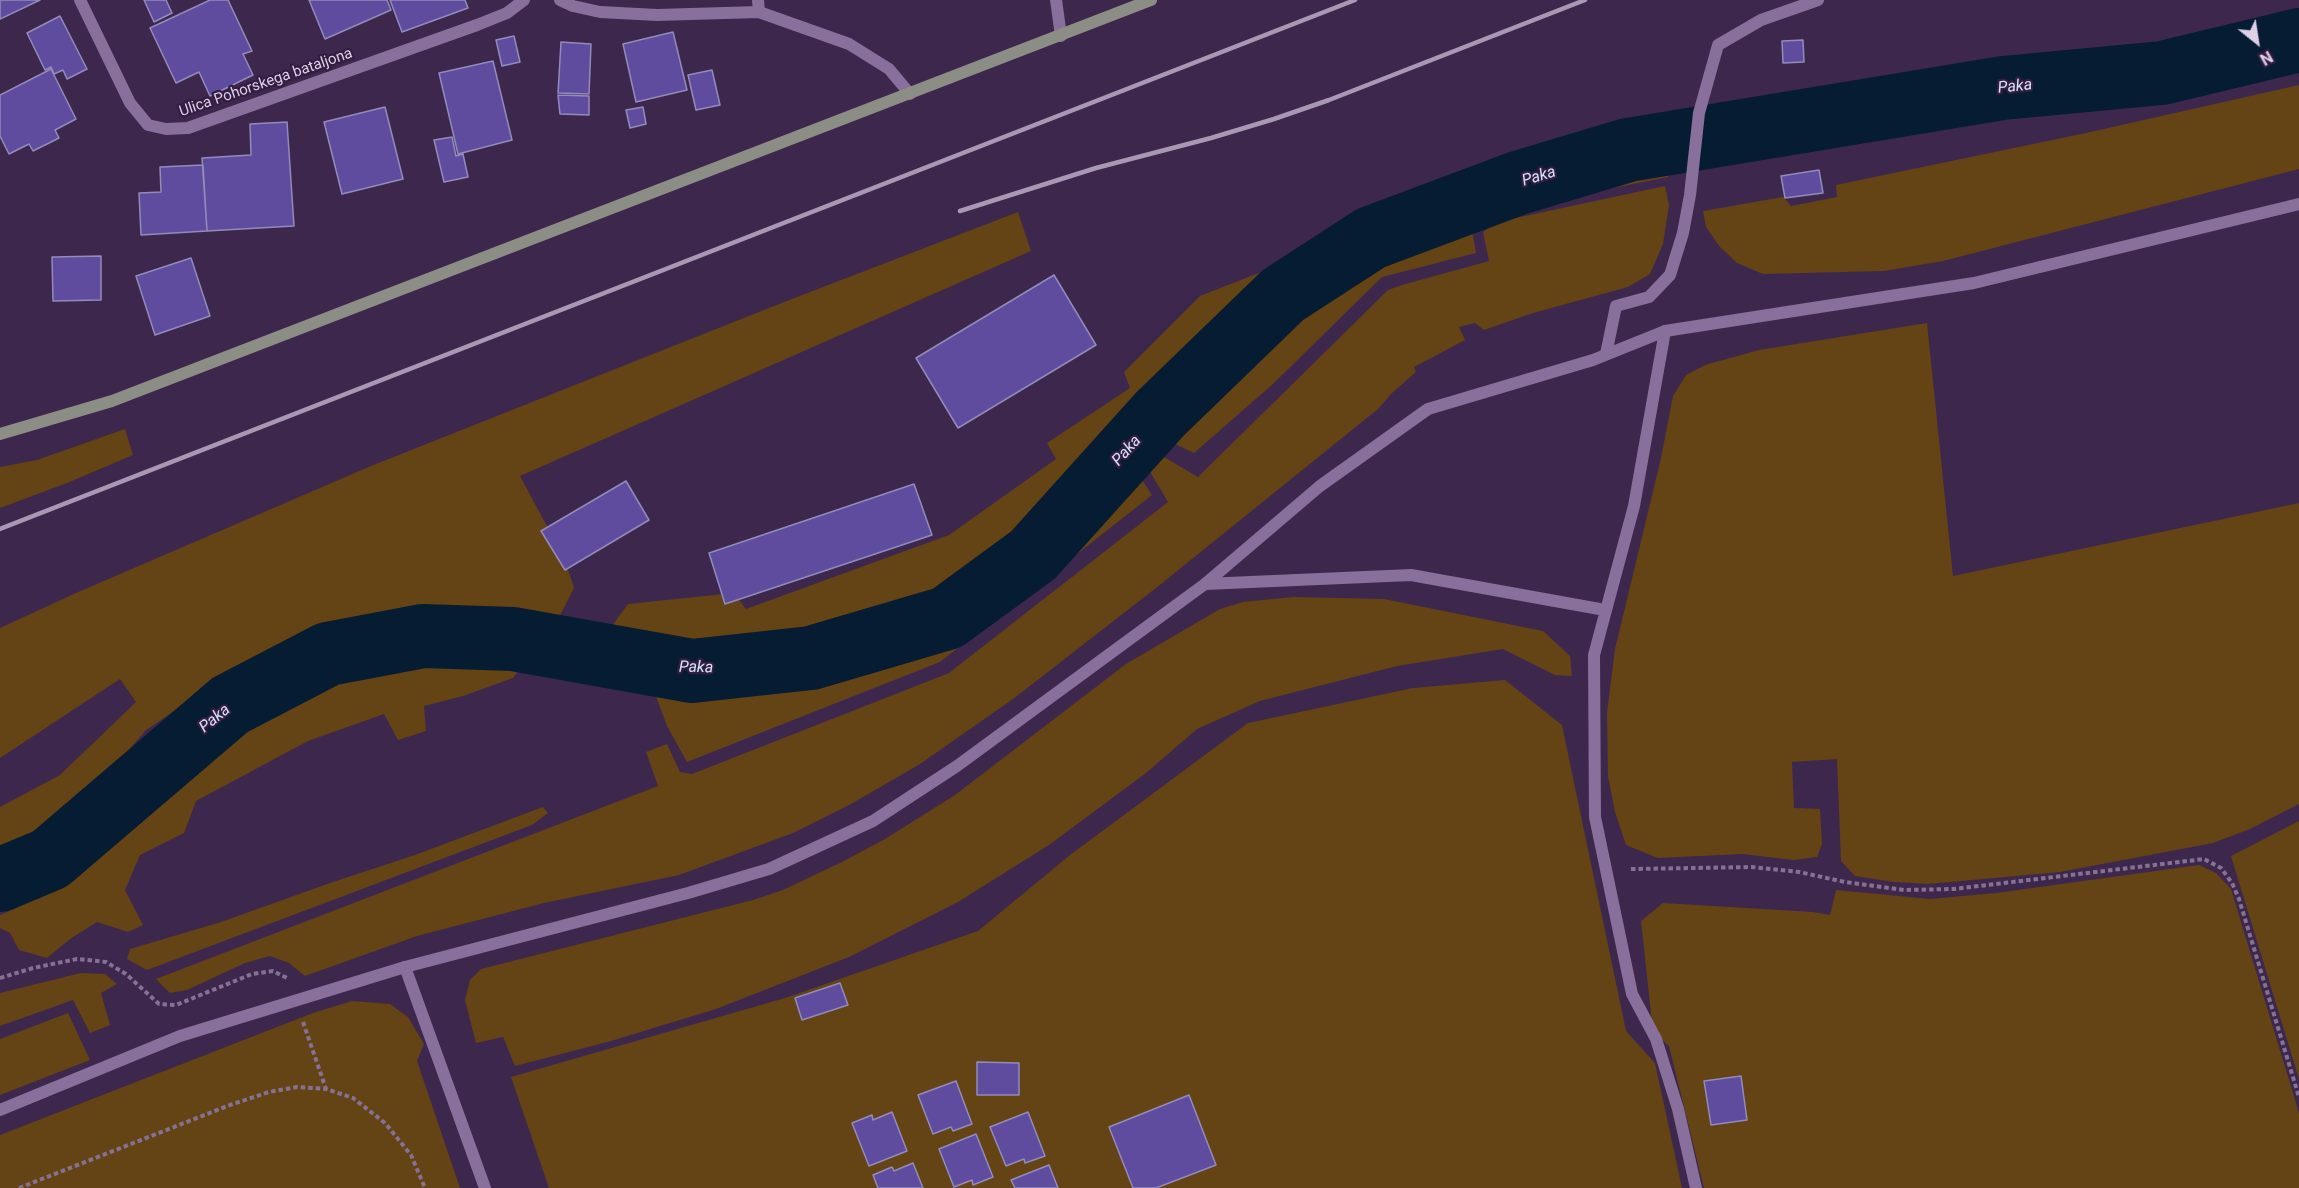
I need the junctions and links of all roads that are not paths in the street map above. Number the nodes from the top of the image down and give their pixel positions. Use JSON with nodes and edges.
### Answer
{"nodes":[{"id":1,"x":80,"y":0,"type":"edge"},
{"id":2,"x":524,"y":0,"type":"edge"},
{"id":3,"x":560,"y":0,"type":"edge"},
{"id":4,"x":1056,"y":0,"type":"edge"},
{"id":5,"x":1151,"y":0,"type":"edge"},
{"id":6,"x":1818,"y":0,"type":"edge"},
{"id":7,"x":758,"y":6,"type":"edge"},
{"id":8,"x":1061,"y":36,"type":"junction"},
{"id":9,"x":910,"y":94,"type":"junction"},
{"id":10,"x":2299,"y":204,"type":"edge"},
{"id":11,"x":1665,"y":331,"type":"junction"},
{"id":12,"x":1606,"y":354,"type":"junction"},
{"id":13,"x":0,"y":434,"type":"edge"},
{"id":14,"x":1205,"y":584,"type":"junction"},
{"id":15,"x":1605,"y":610,"type":"junction"},
{"id":16,"x":405,"y":967,"type":"junction"},
{"id":17,"x":0,"y":1110,"type":"edge"},
{"id":18,"x":485,"y":1188,"type":"edge"},
{"id":19,"x":1696,"y":1188,"type":"edge"}],
"edges":[{"from":1,"to":2,"type":"street","name":"Ulica Pohorskega bataljona"},
{"from":3,"to":7,"type":"street"},
{"from":4,"to":8,"type":"street"},
{"from":5,"to":8,"type":"main road"},
{"from":6,"to":12,"type":"street"},
{"from":7,"to":9,"type":"street"},
{"from":8,"to":9,"type":"main road"},
{"from":9,"to":13,"type":"main road"},
{"from":10,"to":11,"type":"street"},
{"from":11,"to":12,"type":"street"},
{"from":11,"to":15,"type":"street"},
{"from":12,"to":14,"type":"street"},
{"from":14,"to":15,"type":"street"},
{"from":14,"to":16,"type":"street"},
{"from":15,"to":19,"type":"street"},
{"from":16,"to":17,"type":"street"},
{"from":16,"to":18,"type":"street"}]}
